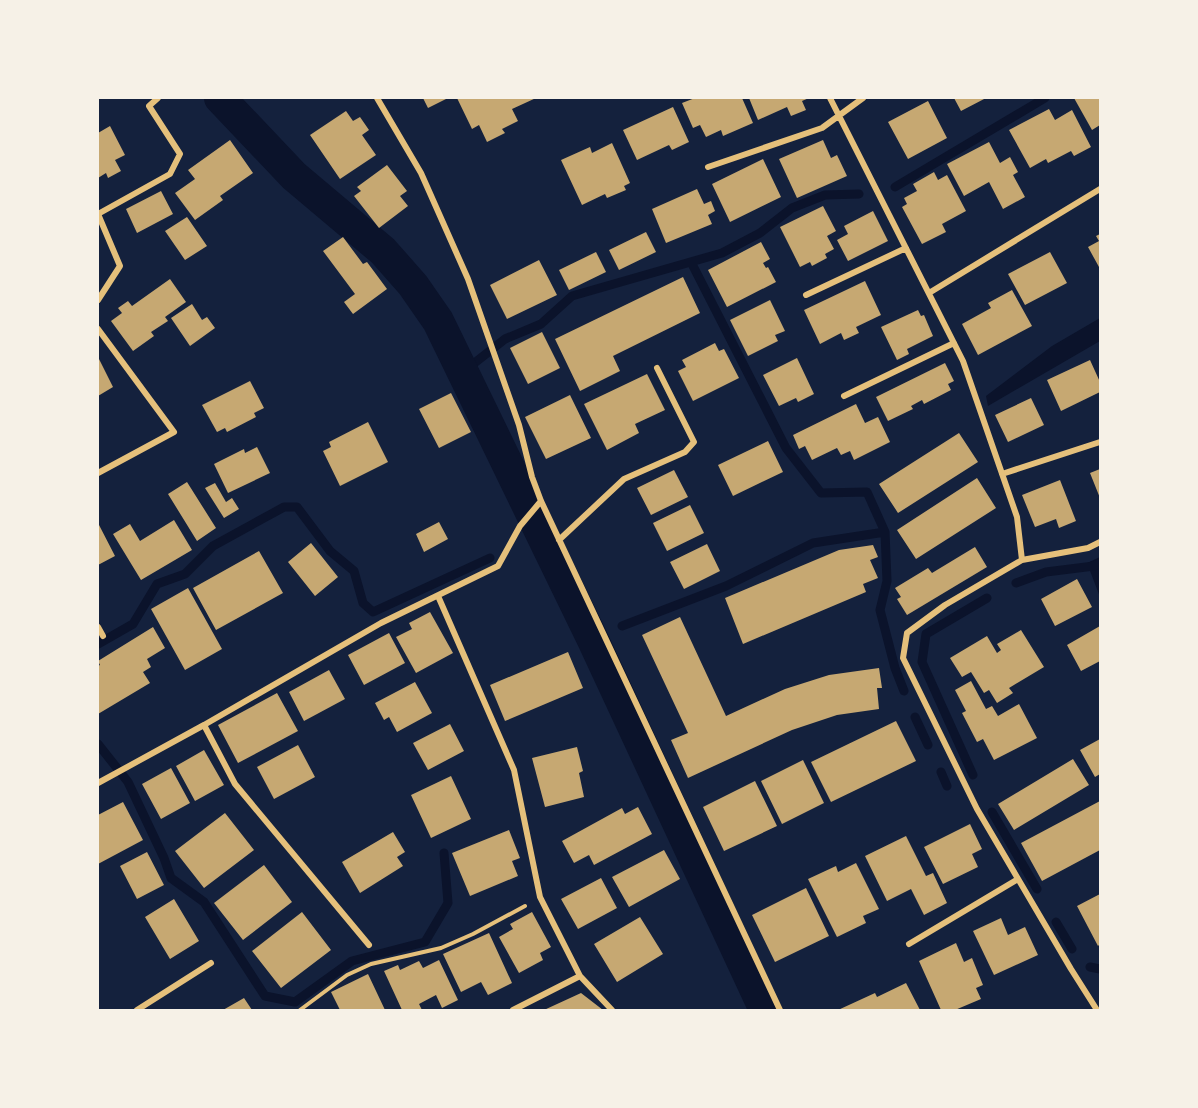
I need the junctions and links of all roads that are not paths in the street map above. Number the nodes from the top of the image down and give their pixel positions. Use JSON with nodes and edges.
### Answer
{"nodes":[{"id":1,"x":158,"y":98,"type":"edge"},
{"id":2,"x":377,"y":98,"type":"edge"},
{"id":3,"x":830,"y":98,"type":"edge"},
{"id":4,"x":862,"y":98,"type":"edge"},
{"id":5,"x":839,"y":117,"type":"junction"},
{"id":6,"x":708,"y":167,"type":"dead end"},
{"id":7,"x":1101,"y":189,"type":"edge"},
{"id":8,"x":906,"y":248,"type":"junction"},
{"id":9,"x":929,"y":293,"type":"junction"},
{"id":10,"x":806,"y":295,"type":"dead end"},
{"id":11,"x":98,"y":300,"type":"edge"},
{"id":12,"x":98,"y":329,"type":"edge"},
{"id":13,"x":954,"y":343,"type":"junction"},
{"id":14,"x":657,"y":368,"type":"dead end"},
{"id":15,"x":844,"y":396,"type":"dead end"},
{"id":16,"x":1101,"y":442,"type":"edge"},
{"id":17,"x":98,"y":473,"type":"edge"},
{"id":18,"x":1002,"y":474,"type":"junction"},
{"id":19,"x":542,"y":501,"type":"junction"},
{"id":20,"x":559,"y":540,"type":"junction"},
{"id":21,"x":1101,"y":542,"type":"edge"},
{"id":22,"x":1022,"y":560,"type":"junction"},
{"id":23,"x":438,"y":596,"type":"junction"},
{"id":24,"x":98,"y":627,"type":"edge"},
{"id":25,"x":103,"y":636,"type":"dead end"},
{"id":26,"x":204,"y":725,"type":"junction"},
{"id":27,"x":98,"y":783,"type":"edge"},
{"id":28,"x":1018,"y":879,"type":"junction"},
{"id":29,"x":909,"y":944,"type":"dead end"},
{"id":30,"x":369,"y":945,"type":"dead end"},
{"id":31,"x":211,"y":963,"type":"dead end"},
{"id":32,"x":580,"y":976,"type":"junction"},
{"id":33,"x":137,"y":1011,"type":"edge"},
{"id":34,"x":513,"y":1011,"type":"edge"},
{"id":35,"x":612,"y":1011,"type":"edge"},
{"id":36,"x":780,"y":1011,"type":"edge"},
{"id":37,"x":1097,"y":1011,"type":"edge"}],
"edges":[{"from":1,"to":11,"type":"street"},
{"from":2,"to":19,"type":"street"},
{"from":3,"to":5,"type":"street"},
{"from":4,"to":5,"type":"street"},
{"from":5,"to":6,"type":"street"},
{"from":5,"to":8,"type":"street"},
{"from":7,"to":9,"type":"street"},
{"from":8,"to":9,"type":"street"},
{"from":8,"to":10,"type":"street"},
{"from":9,"to":13,"type":"street"},
{"from":12,"to":17,"type":"street"},
{"from":13,"to":15,"type":"street"},
{"from":13,"to":18,"type":"street"},
{"from":14,"to":20,"type":"street"},
{"from":16,"to":18,"type":"street"},
{"from":18,"to":22,"type":"street"},
{"from":19,"to":20,"type":"street"},
{"from":19,"to":23,"type":"street"},
{"from":20,"to":36,"type":"street"},
{"from":21,"to":22,"type":"street"},
{"from":22,"to":28,"type":"street"},
{"from":23,"to":26,"type":"street"},
{"from":23,"to":32,"type":"street"},
{"from":24,"to":25,"type":"street"},
{"from":26,"to":27,"type":"street"},
{"from":26,"to":30,"type":"street"},
{"from":28,"to":29,"type":"street"},
{"from":28,"to":37,"type":"street"},
{"from":31,"to":33,"type":"street"},
{"from":32,"to":34,"type":"street"},
{"from":32,"to":35,"type":"street"}]}
